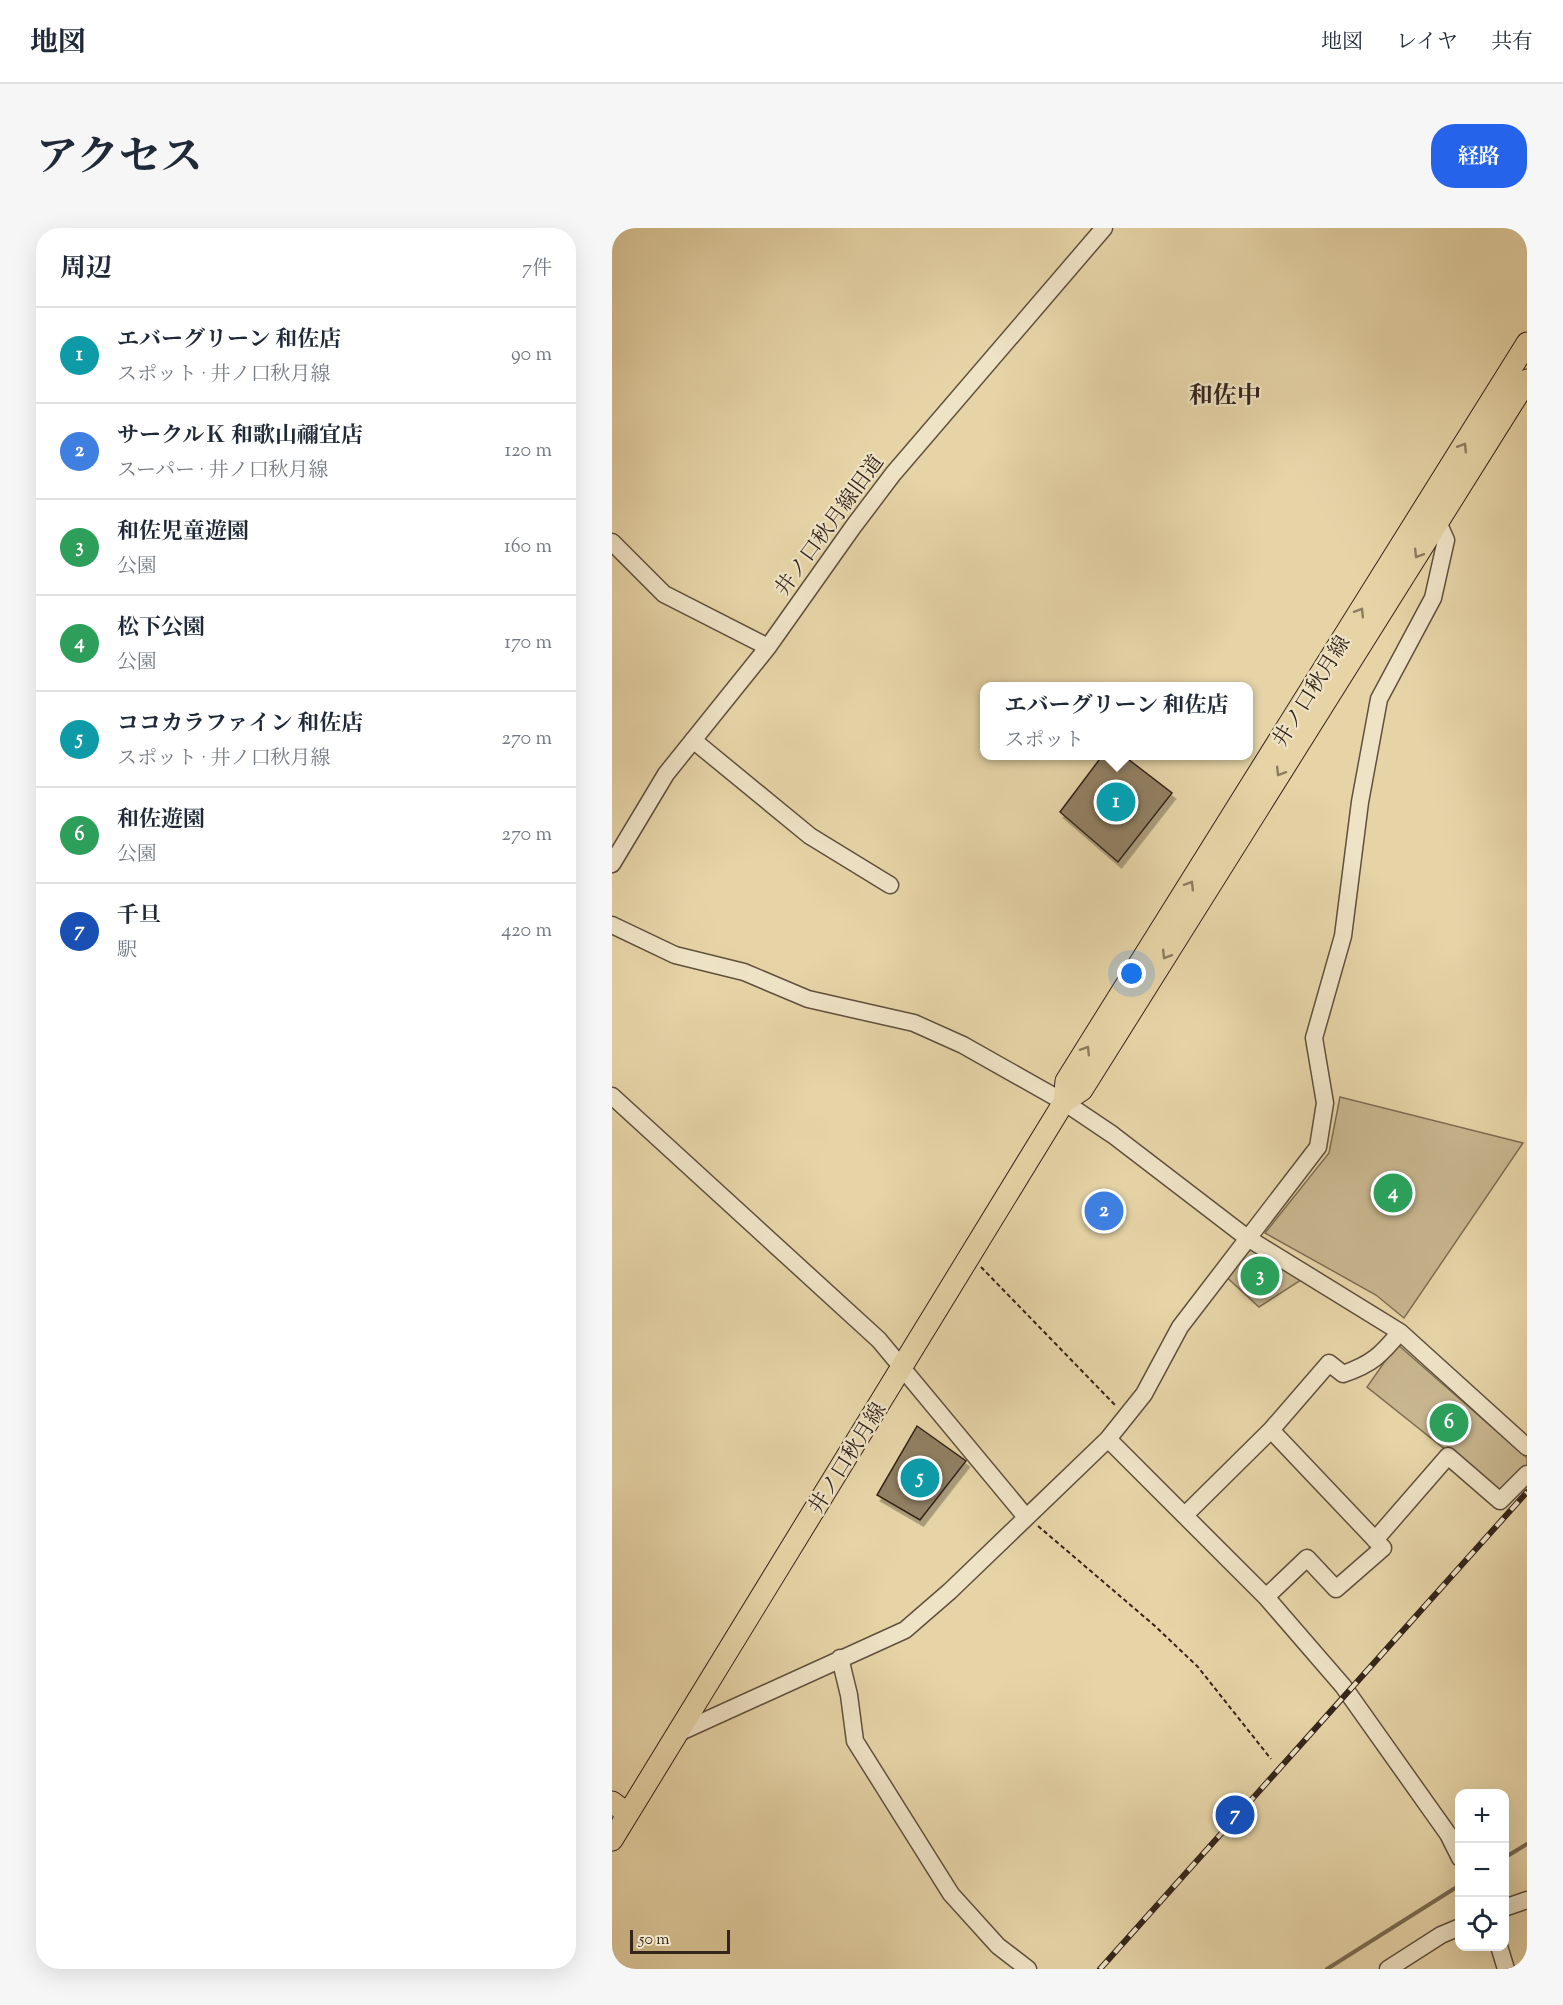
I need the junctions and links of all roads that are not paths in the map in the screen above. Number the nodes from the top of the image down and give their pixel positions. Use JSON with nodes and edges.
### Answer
{"nodes":[{"id":1,"x":1104,"y":228,"type":"edge"},
{"id":2,"x":1527,"y":343,"type":"edge"},
{"id":3,"x":1527,"y":380,"type":"edge"},
{"id":4,"x":1430,"y":517,"type":"junction"},
{"id":5,"x":612,"y":542,"type":"edge"},
{"id":6,"x":768,"y":647,"type":"junction"},
{"id":7,"x":693,"y":740,"type":"junction"},
{"id":8,"x":612,"y":864,"type":"edge"},
{"id":9,"x":890,"y":885,"type":"dead end"},
{"id":10,"x":612,"y":925,"type":"edge"},
{"id":11,"x":612,"y":1096,"type":"edge"},
{"id":12,"x":1064,"y":1102,"type":"junction"},
{"id":13,"x":1246,"y":1237,"type":"junction"},
{"id":14,"x":1400,"y":1332,"type":"junction"},
{"id":15,"x":902,"y":1368,"type":"junction"},
{"id":16,"x":1271,"y":1430,"type":"junction"},
{"id":17,"x":1108,"y":1439,"type":"junction"},
{"id":18,"x":1527,"y":1447,"type":"edge"},
{"id":19,"x":1527,"y":1474,"type":"edge"},
{"id":20,"x":1185,"y":1515,"type":"junction"},
{"id":21,"x":1026,"y":1517,"type":"junction"},
{"id":22,"x":1375,"y":1539,"type":"junction"},
{"id":23,"x":1266,"y":1597,"type":"junction"},
{"id":24,"x":840,"y":1659,"type":"junction"},
{"id":25,"x":676,"y":1734,"type":"junction"},
{"id":26,"x":620,"y":1808,"type":"edge"},
{"id":27,"x":612,"y":1840,"type":"edge"},
{"id":28,"x":1455,"y":1848,"type":"edge"},
{"id":29,"x":1527,"y":1900,"type":"edge"},
{"id":30,"x":1509,"y":1906,"type":"edge"},
{"id":31,"x":1455,"y":1929,"type":"edge"},
{"id":32,"x":1499,"y":1951,"type":"edge"},
{"id":33,"x":1028,"y":1969,"type":"edge"},
{"id":34,"x":1388,"y":1969,"type":"edge"},
{"id":35,"x":1506,"y":1969,"type":"edge"}],
"edges":[{"from":1,"to":6,"type":"street","name":"井ノ口秋月線旧道"},
{"from":4,"to":2,"type":"main road","name":"井ノ口秋月線","one_way":true},
{"from":3,"to":4,"type":"main road","name":"井ノ口秋月線"},
{"from":4,"to":12,"type":"main road","name":"井ノ口秋月線"},
{"from":4,"to":13,"type":"street"},
{"from":5,"to":6,"type":"street"},
{"from":6,"to":7,"type":"street","name":"井ノ口秋月線旧道"},
{"from":7,"to":8,"type":"street","name":"井ノ口秋月線旧道"},
{"from":7,"to":9,"type":"street"},
{"from":10,"to":12,"type":"street"},
{"from":11,"to":15,"type":"street"},
{"from":12,"to":13,"type":"street"},
{"from":12,"to":15,"type":"main road","name":"井ノ口秋月線"},
{"from":13,"to":14,"type":"street"},
{"from":13,"to":17,"type":"street"},
{"from":14,"to":16,"type":"street"},
{"from":14,"to":18,"type":"street"},
{"from":15,"to":21,"type":"street"},
{"from":15,"to":25,"type":"main road","name":"井ノ口秋月線"},
{"from":16,"to":20,"type":"street"},
{"from":16,"to":22,"type":"street"},
{"from":17,"to":20,"type":"street"},
{"from":17,"to":21,"type":"street"},
{"from":19,"to":22,"type":"street"},
{"from":20,"to":23,"type":"street"},
{"from":21,"to":24,"type":"street"},
{"from":22,"to":23,"type":"street"},
{"from":23,"to":28,"type":"street"},
{"from":24,"to":25,"type":"street"},
{"from":24,"to":33,"type":"street"},
{"from":25,"to":26,"type":"main road","name":"井ノ口秋月線"},
{"from":26,"to":27,"type":"main road","name":"井ノ口秋月線"},
{"from":29,"to":30,"type":"street"},
{"from":31,"to":34,"type":"street"},
{"from":32,"to":35,"type":"street"}]}
